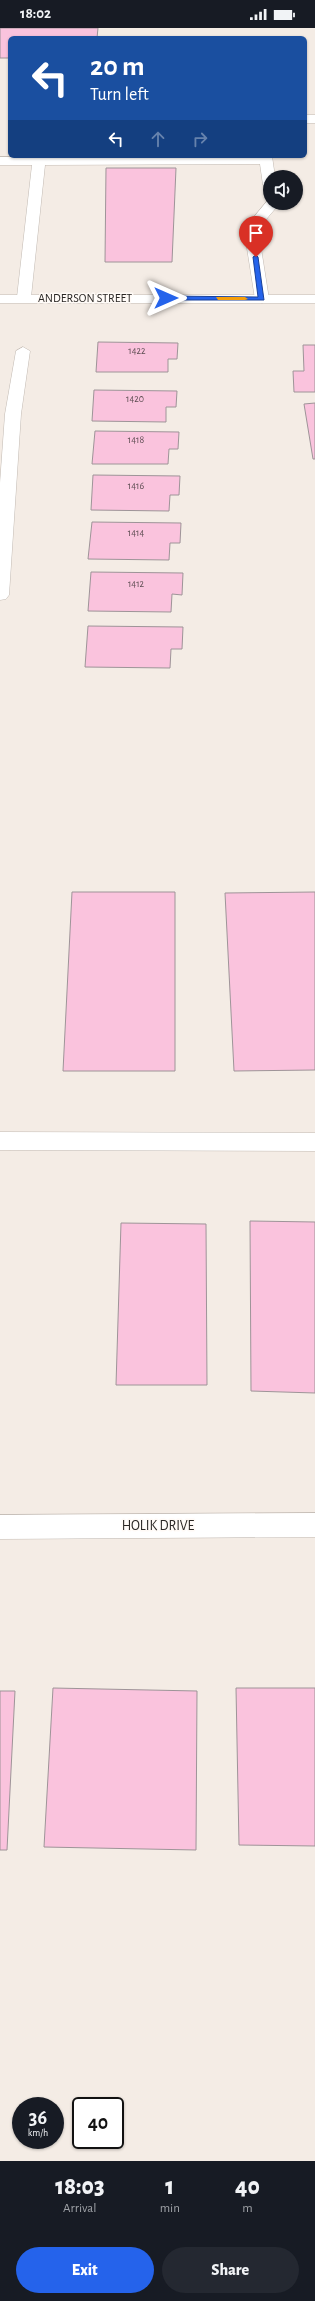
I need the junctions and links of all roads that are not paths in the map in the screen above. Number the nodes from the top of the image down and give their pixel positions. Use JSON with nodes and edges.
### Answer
{"nodes":[{"id":1,"x":265,"y":158,"type":"edge"},
{"id":2,"x":0,"y":161,"type":"edge"},
{"id":3,"x":39,"y":161,"type":"junction"},
{"id":4,"x":267,"y":170,"type":"edge"},
{"id":5,"x":267,"y":210,"type":"edge"},
{"id":6,"x":24,"y":297,"type":"junction"},
{"id":7,"x":0,"y":298,"type":"edge"},
{"id":8,"x":262,"y":299,"type":"junction"},
{"id":9,"x":315,"y":299,"type":"edge"},
{"id":10,"x":23,"y":351,"type":"dead end"},
{"id":11,"x":7,"y":414,"type":"edge"},
{"id":12,"x":0,"y":594,"type":"edge"},
{"id":13,"x":0,"y":1141,"type":"edge"},
{"id":14,"x":315,"y":1142,"type":"edge"},
{"id":15,"x":315,"y":1525,"type":"edge"},
{"id":16,"x":0,"y":1527,"type":"edge"}],
"edges":[{"from":1,"to":3,"type":"street"},
{"from":1,"to":4,"type":"street"},
{"from":2,"to":3,"type":"street"},
{"from":3,"to":6,"type":"street"},
{"from":5,"to":8,"type":"street"},
{"from":6,"to":7,"type":"street","name":"ANDERSON STREET"},
{"from":6,"to":8,"type":"street","name":"ANDERSON STREET"},
{"from":8,"to":9,"type":"street","name":"ANDERSON STREET"},
{"from":10,"to":11,"type":"street"},
{"from":11,"to":12,"type":"street"},
{"from":13,"to":14,"type":"street"},
{"from":15,"to":16,"type":"street","name":"HOLIK DRIVE"}]}
